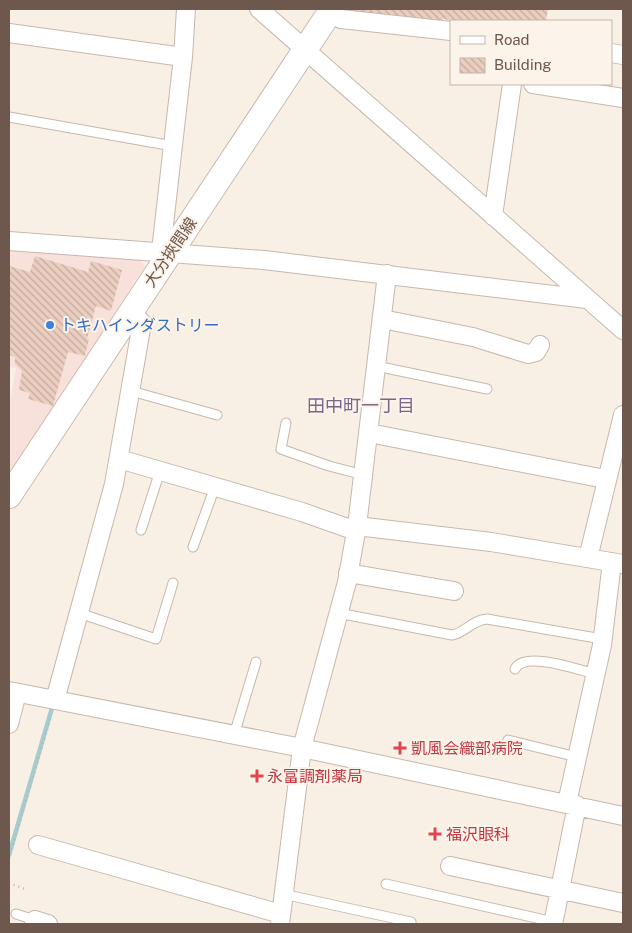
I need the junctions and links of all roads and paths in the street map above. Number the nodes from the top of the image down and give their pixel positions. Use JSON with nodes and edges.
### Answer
{"nodes":[{"id":1,"x":186,"y":9,"type":"edge"},
{"id":2,"x":258,"y":9,"type":"edge"},
{"id":3,"x":331,"y":11,"type":"edge"},
{"id":4,"x":450,"y":31,"type":"edge"},
{"id":5,"x":9,"y":34,"type":"edge"},
{"id":6,"x":305,"y":50,"type":"junction"},
{"id":7,"x":183,"y":57,"type":"junction"},
{"id":8,"x":512,"y":85,"type":"edge"},
{"id":9,"x":547,"y":85,"type":"edge"},
{"id":10,"x":589,"y":88,"type":"edge"},
{"id":11,"x":623,"y":98,"type":"edge"},
{"id":12,"x":9,"y":117,"type":"edge"},
{"id":13,"x":173,"y":146,"type":"junction"},
{"id":14,"x":492,"y":216,"type":"junction"},
{"id":15,"x":9,"y":242,"type":"edge"},
{"id":16,"x":166,"y":252,"type":"junction"},
{"id":17,"x":387,"y":274,"type":"junction"},
{"id":18,"x":587,"y":299,"type":"junction"},
{"id":19,"x":131,"y":311,"type":"junction"},
{"id":20,"x":382,"y":319,"type":"junction"},
{"id":21,"x":623,"y":330,"type":"edge"},
{"id":22,"x":540,"y":345,"type":"dead end"},
{"id":23,"x":376,"y":366,"type":"junction"},
{"id":24,"x":487,"y":389,"type":"dead end"},
{"id":25,"x":131,"y":392,"type":"junction"},
{"id":26,"x":216,"y":415,"type":"dead end"},
{"id":27,"x":623,"y":415,"type":"edge"},
{"id":28,"x":286,"y":423,"type":"dead end"},
{"id":29,"x":369,"y":433,"type":"junction"},
{"id":30,"x":119,"y":459,"type":"junction"},
{"id":31,"x":160,"y":471,"type":"junction"},
{"id":32,"x":364,"y":475,"type":"junction"},
{"id":33,"x":600,"y":478,"type":"dead end"},
{"id":34,"x":215,"y":487,"type":"junction"},
{"id":35,"x":9,"y":496,"type":"edge"},
{"id":36,"x":357,"y":528,"type":"junction"},
{"id":37,"x":141,"y":530,"type":"dead end"},
{"id":38,"x":194,"y":547,"type":"dead end"},
{"id":39,"x":588,"y":558,"type":"junction"},
{"id":40,"x":617,"y":563,"type":"edge"},
{"id":41,"x":348,"y":573,"type":"junction"},
{"id":42,"x":172,"y":583,"type":"dead end"},
{"id":43,"x":454,"y":591,"type":"dead end"},
{"id":44,"x":79,"y":613,"type":"junction"},
{"id":45,"x":338,"y":613,"type":"junction"},
{"id":46,"x":602,"y":639,"type":"junction"},
{"id":47,"x":256,"y":662,"type":"dead end"},
{"id":48,"x":515,"y":669,"type":"dead end"},
{"id":49,"x":596,"y":674,"type":"junction"},
{"id":50,"x":13,"y":692,"type":"edge"},
{"id":51,"x":55,"y":700,"type":"junction"},
{"id":52,"x":9,"y":724,"type":"edge"},
{"id":53,"x":234,"y":735,"type":"junction"},
{"id":54,"x":508,"y":740,"type":"dead end"},
{"id":55,"x":302,"y":748,"type":"junction"},
{"id":56,"x":577,"y":757,"type":"junction"},
{"id":57,"x":572,"y":804,"type":"junction"},
{"id":58,"x":623,"y":816,"type":"edge"},
{"id":59,"x":38,"y":845,"type":"dead end"},
{"id":60,"x":9,"y":859,"type":"edge"},
{"id":61,"x":450,"y":866,"type":"dead end"},
{"id":62,"x":9,"y":884,"type":"edge"},
{"id":63,"x":386,"y":884,"type":"dead end"},
{"id":64,"x":25,"y":889,"type":"dead end"},
{"id":65,"x":560,"y":891,"type":"junction"},
{"id":66,"x":284,"y":894,"type":"junction"},
{"id":67,"x":623,"y":902,"type":"edge"},
{"id":68,"x":16,"y":914,"type":"dead end"},
{"id":69,"x":280,"y":919,"type":"edge"},
{"id":70,"x":411,"y":922,"type":"dead end"},
{"id":71,"x":39,"y":923,"type":"edge"},
{"id":72,"x":554,"y":923,"type":"edge"}],
"edges":[{"from":1,"to":7,"type":"street"},
{"from":2,"to":6,"type":"street"},
{"from":3,"to":4,"type":"street"},
{"from":3,"to":6,"type":"main road","name":"大分挾間線"},
{"from":5,"to":7,"type":"street"},
{"from":6,"to":14,"type":"street"},
{"from":6,"to":16,"type":"main road","name":"大分挾間線"},
{"from":7,"to":13,"type":"street"},
{"from":8,"to":14,"type":"street"},
{"from":9,"to":10,"type":"street"},
{"from":10,"to":11,"type":"street"},
{"from":12,"to":13,"type":"lane"},
{"from":13,"to":16,"type":"street"},
{"from":14,"to":18,"type":"street"},
{"from":15,"to":16,"type":"street"},
{"from":16,"to":17,"type":"street"},
{"from":16,"to":19,"type":"main road","name":"大分挾間線"},
{"from":17,"to":18,"type":"street"},
{"from":17,"to":20,"type":"street"},
{"from":18,"to":21,"type":"street"},
{"from":19,"to":25,"type":"street"},
{"from":19,"to":35,"type":"main road","name":"大分挾間線"},
{"from":20,"to":22,"type":"street"},
{"from":20,"to":23,"type":"street"},
{"from":23,"to":24,"type":"lane"},
{"from":23,"to":29,"type":"street"},
{"from":25,"to":26,"type":"lane"},
{"from":25,"to":30,"type":"street"},
{"from":27,"to":39,"type":"street"},
{"from":28,"to":32,"type":"lane"},
{"from":29,"to":32,"type":"street"},
{"from":29,"to":33,"type":"street"},
{"from":30,"to":31,"type":"street"},
{"from":30,"to":44,"type":"street"},
{"from":31,"to":34,"type":"street"},
{"from":31,"to":37,"type":"lane"},
{"from":32,"to":36,"type":"street"},
{"from":34,"to":36,"type":"street"},
{"from":34,"to":38,"type":"lane"},
{"from":36,"to":39,"type":"street"},
{"from":36,"to":41,"type":"street"},
{"from":39,"to":40,"type":"street"},
{"from":40,"to":46,"type":"street"},
{"from":41,"to":43,"type":"street"},
{"from":41,"to":45,"type":"street"},
{"from":42,"to":44,"type":"lane"},
{"from":44,"to":51,"type":"street"},
{"from":45,"to":46,"type":"lane"},
{"from":45,"to":55,"type":"street"},
{"from":46,"to":49,"type":"street"},
{"from":47,"to":53,"type":"lane"},
{"from":48,"to":49,"type":"lane"},
{"from":49,"to":56,"type":"street"},
{"from":50,"to":51,"type":"street"},
{"from":50,"to":52,"type":"street"},
{"from":51,"to":53,"type":"street"},
{"from":51,"to":60,"type":"path"},
{"from":53,"to":55,"type":"street"},
{"from":54,"to":56,"type":"lane"},
{"from":55,"to":57,"type":"street"},
{"from":55,"to":66,"type":"street"},
{"from":56,"to":57,"type":"street"},
{"from":57,"to":58,"type":"street"},
{"from":57,"to":65,"type":"street"},
{"from":59,"to":69,"type":"street"},
{"from":61,"to":65,"type":"street"},
{"from":62,"to":64,"type":"path"},
{"from":63,"to":72,"type":"lane"},
{"from":65,"to":67,"type":"street"},
{"from":65,"to":72,"type":"street"},
{"from":66,"to":69,"type":"street"},
{"from":66,"to":70,"type":"lane"},
{"from":68,"to":71,"type":"lane"}]}
